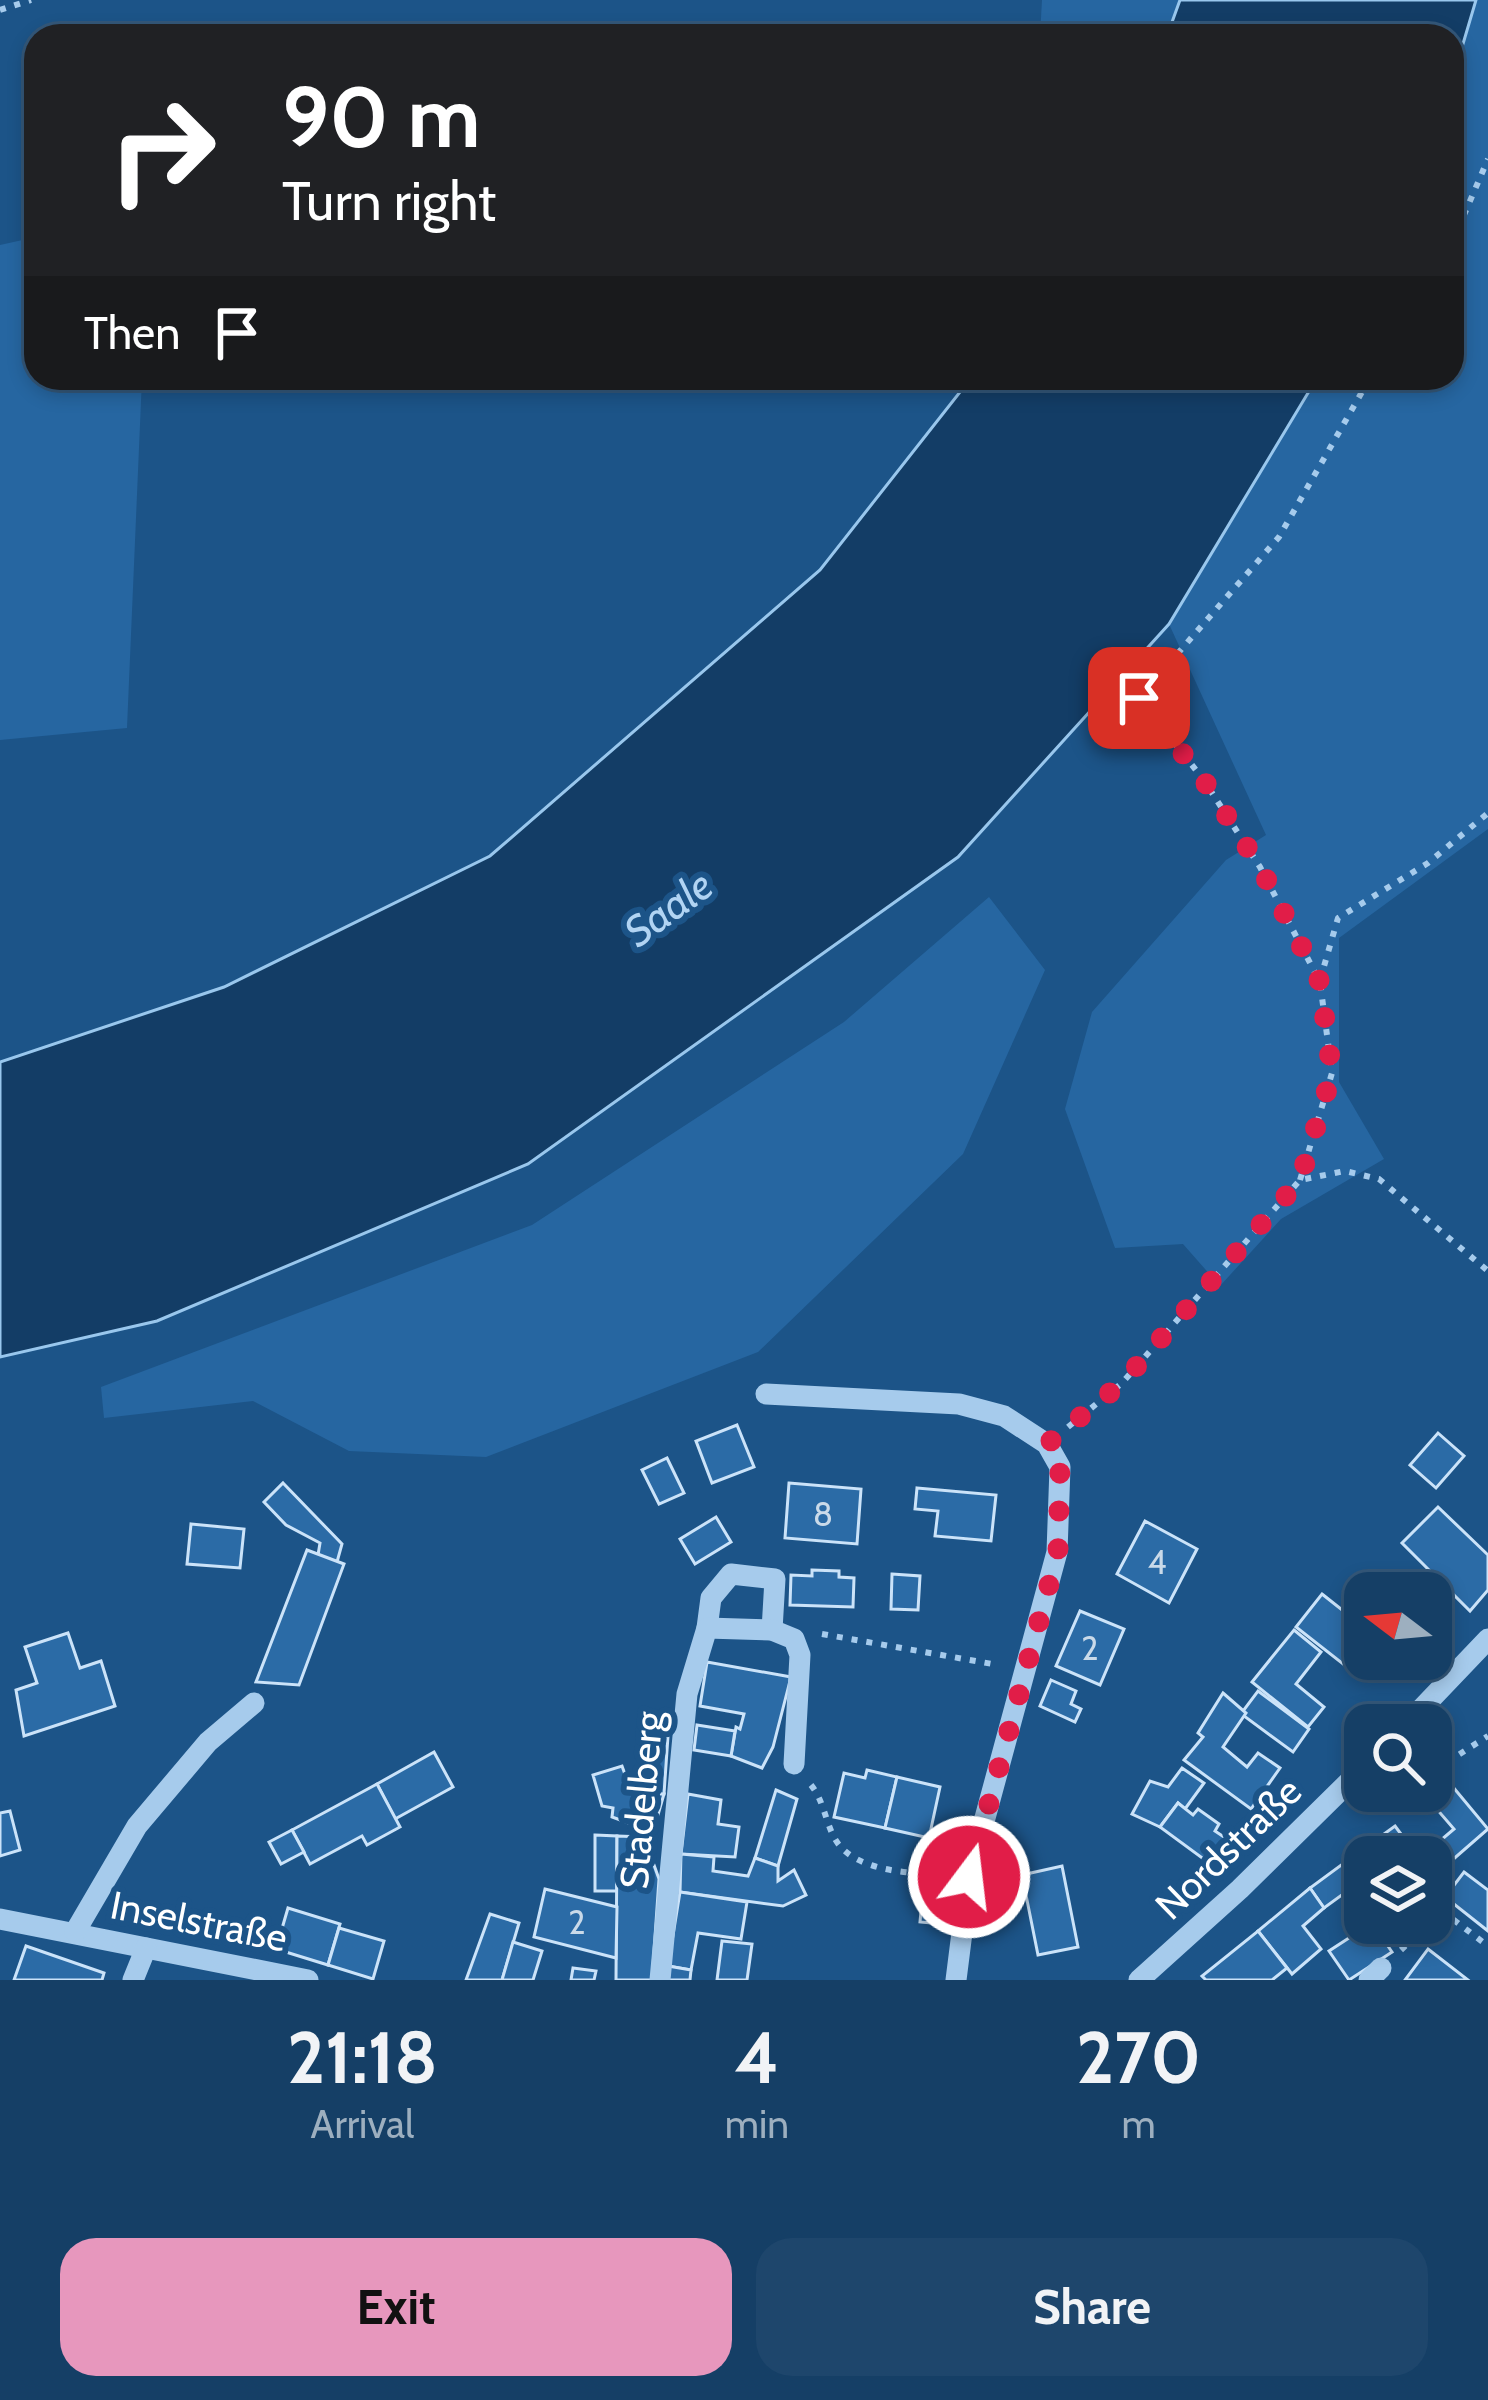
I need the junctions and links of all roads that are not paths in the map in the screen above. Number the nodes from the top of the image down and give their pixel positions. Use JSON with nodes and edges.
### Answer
{"nodes":[{"id":1,"x":766,"y":1394,"type":"dead end"},
{"id":2,"x":707,"y":1628,"type":"junction"},
{"id":3,"x":772,"y":1630,"type":"junction"},
{"id":4,"x":1488,"y":1639,"type":"edge"},
{"id":5,"x":254,"y":1703,"type":"dead end"},
{"id":6,"x":1426,"y":1704,"type":"edge"},
{"id":7,"x":794,"y":1764,"type":"road end"},
{"id":8,"x":1344,"y":1786,"type":"edge"},
{"id":9,"x":0,"y":1918,"type":"edge"},
{"id":10,"x":75,"y":1932,"type":"junction"},
{"id":11,"x":146,"y":1948,"type":"junction"},
{"id":12,"x":133,"y":1980,"type":"edge"},
{"id":13,"x":308,"y":1980,"type":"edge"},
{"id":14,"x":660,"y":1980,"type":"edge"},
{"id":15,"x":956,"y":1980,"type":"edge"},
{"id":16,"x":1139,"y":1980,"type":"edge"}],
"edges":[{"from":1,"to":15,"type":"street"},
{"from":2,"to":3,"type":"street"},
{"from":2,"to":3,"type":"street","name":"Stadelberg"},
{"from":2,"to":14,"type":"street","name":"Stadelberg"},
{"from":3,"to":7,"type":"street"},
{"from":4,"to":6,"type":"street"},
{"from":5,"to":10,"type":"street","name":"Inselstraße"},
{"from":8,"to":16,"type":"street","name":"Nordstraße"},
{"from":9,"to":10,"type":"street","name":"Inselstraße"},
{"from":10,"to":11,"type":"street","name":"Inselstraße"},
{"from":11,"to":12,"type":"street"},
{"from":11,"to":13,"type":"street","name":"Inselstraße"}]}
